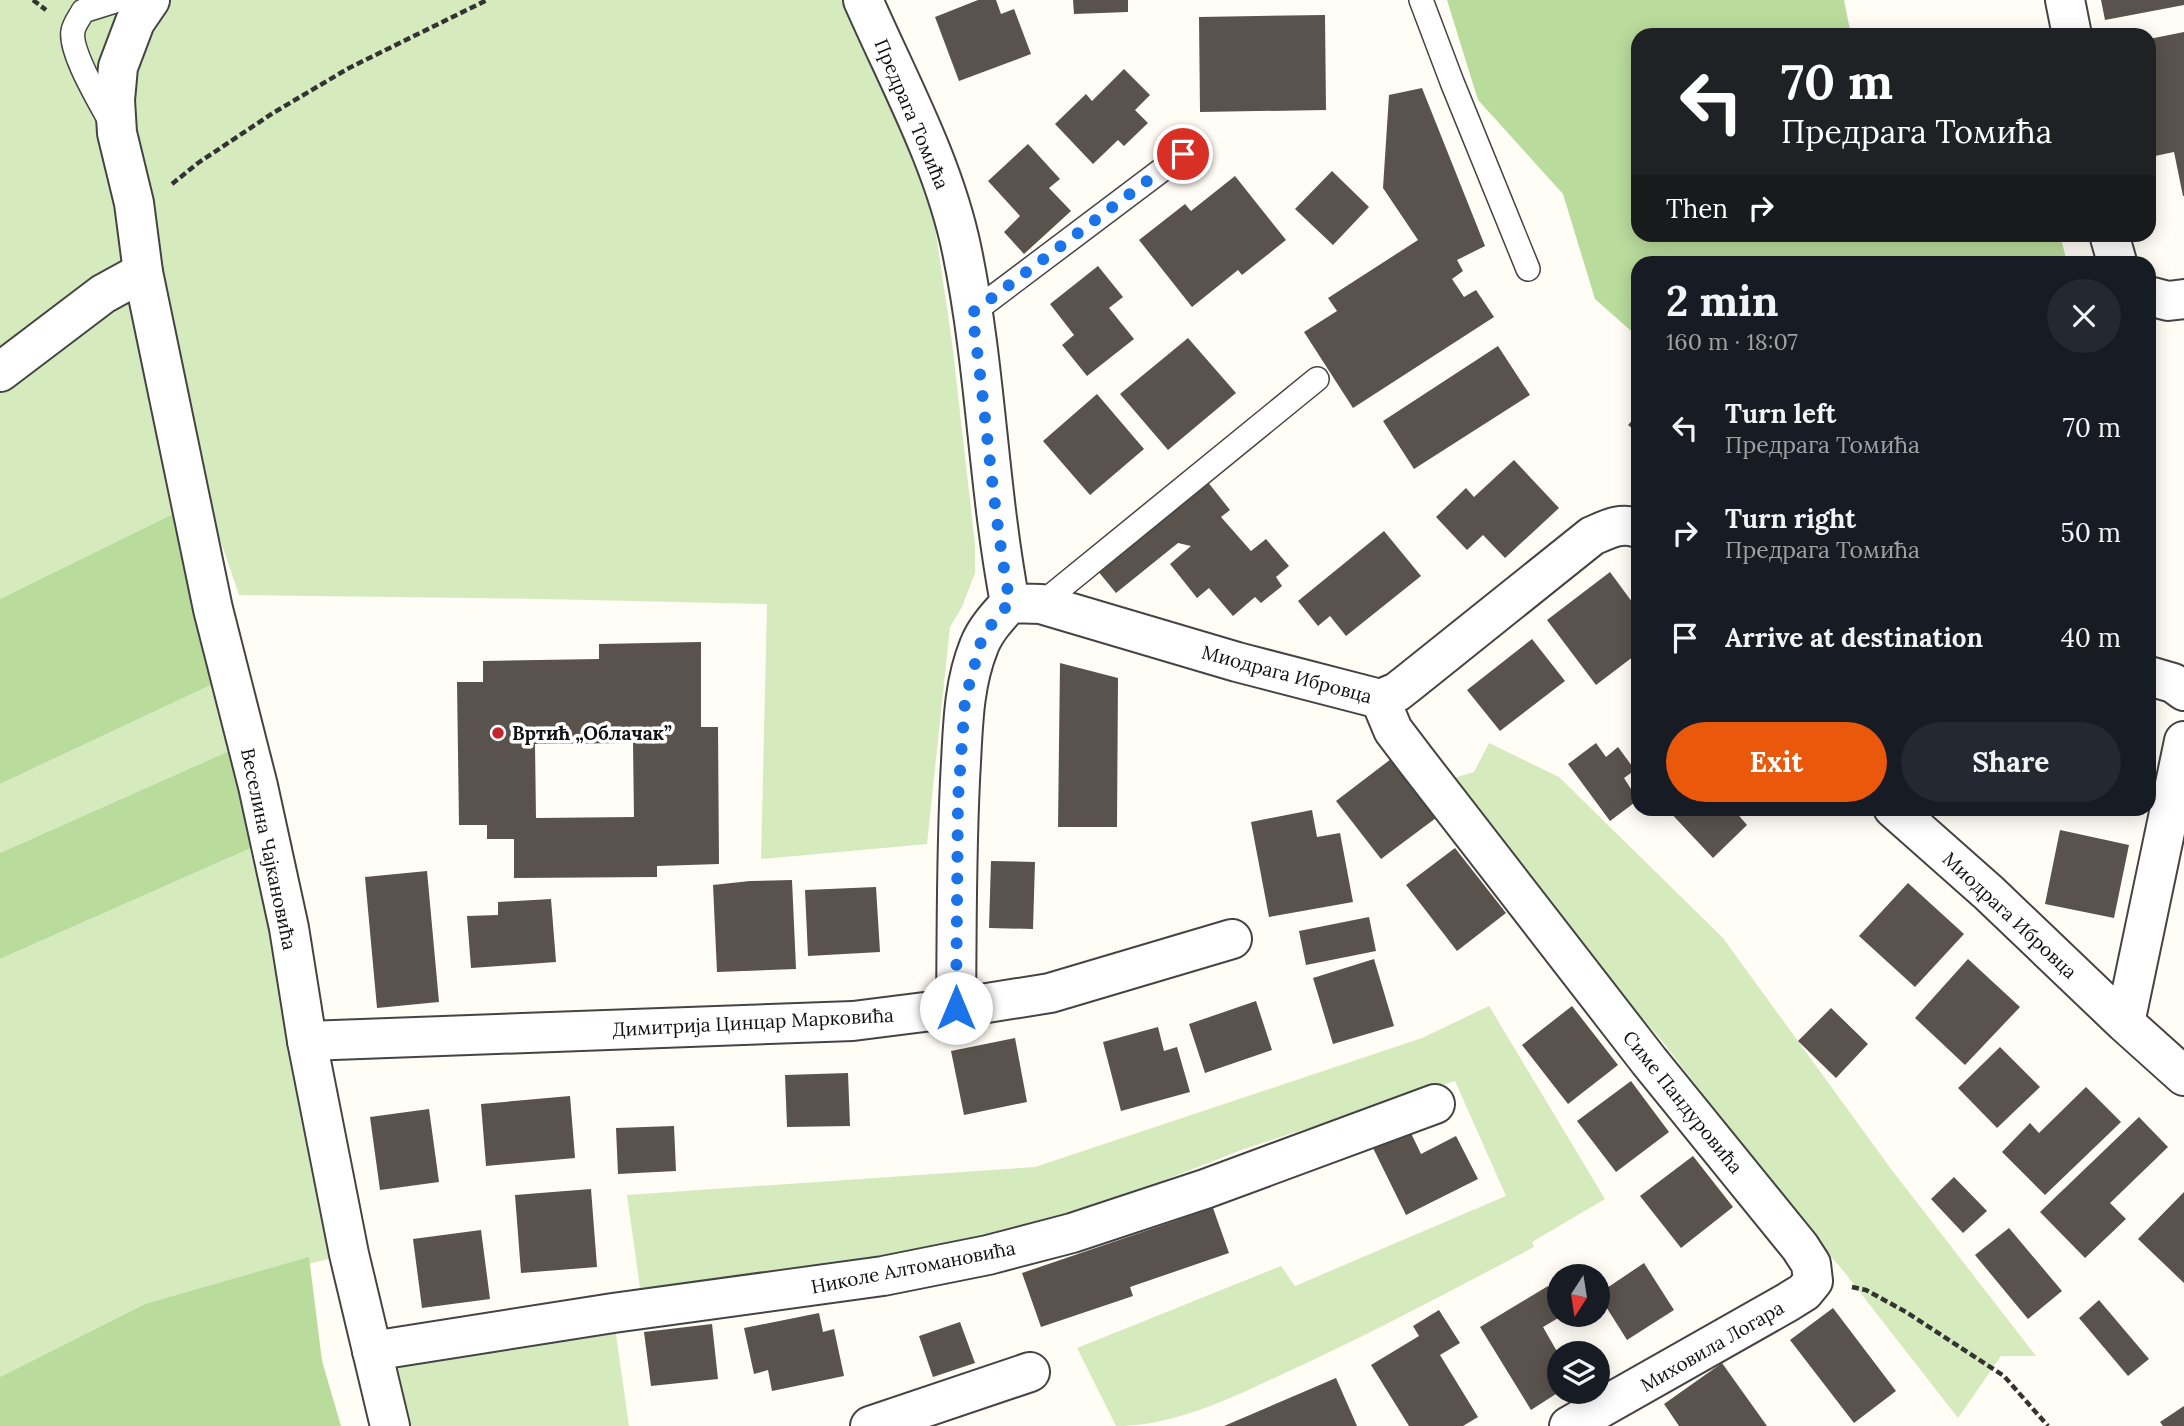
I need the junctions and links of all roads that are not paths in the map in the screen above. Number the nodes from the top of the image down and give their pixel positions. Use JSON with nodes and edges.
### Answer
{"nodes":[{"id":1,"x":118,"y":0,"type":"edge"},
{"id":2,"x":150,"y":0,"type":"edge"},
{"id":3,"x":863,"y":0,"type":"edge"},
{"id":4,"x":1421,"y":0,"type":"edge"},
{"id":5,"x":2065,"y":0,"type":"edge"},
{"id":6,"x":2070,"y":28,"type":"edge"},
{"id":7,"x":117,"y":134,"type":"junction"},
{"id":8,"x":1183,"y":154,"type":"dead end"},
{"id":9,"x":1528,"y":268,"type":"dead end"},
{"id":10,"x":143,"y":272,"type":"junction"},
{"id":11,"x":2156,"y":298,"type":"edge"},
{"id":12,"x":2184,"y":299,"type":"edge"},
{"id":13,"x":972,"y":313,"type":"junction"},
{"id":14,"x":0,"y":372,"type":"edge"},
{"id":15,"x":1317,"y":379,"type":"dead end"},
{"id":16,"x":1631,"y":526,"type":"edge"},
{"id":17,"x":1026,"y":604,"type":"junction"},
{"id":18,"x":2156,"y":678,"type":"edge"},
{"id":19,"x":2184,"y":691,"type":"edge"},
{"id":20,"x":1380,"y":699,"type":"junction"},
{"id":21,"x":2184,"y":741,"type":"edge"},
{"id":22,"x":1902,"y":816,"type":"edge"},
{"id":23,"x":1232,"y":940,"type":"dead end"},
{"id":24,"x":956,"y":1008,"type":"junction"},
{"id":25,"x":2125,"y":1023,"type":"junction"},
{"id":26,"x":307,"y":1041,"type":"junction"},
{"id":27,"x":2184,"y":1076,"type":"edge"},
{"id":28,"x":1435,"y":1104,"type":"dead end"},
{"id":29,"x":1813,"y":1281,"type":"joint"},
{"id":30,"x":372,"y":1351,"type":"junction"},
{"id":31,"x":1030,"y":1373,"type":"dead end"},
{"id":32,"x":390,"y":1426,"type":"edge"},
{"id":33,"x":870,"y":1426,"type":"edge"},
{"id":34,"x":1569,"y":1426,"type":"edge"}],
"edges":[{"from":1,"to":7,"type":"lane"},
{"from":2,"to":7,"type":"street","name":"Веселина Чајкановића"},
{"from":3,"to":13,"type":"street","name":"Предрага Томића"},
{"from":4,"to":9,"type":"lane"},
{"from":5,"to":6,"type":"street"},
{"from":7,"to":10,"type":"street","name":"Веселина Чајкановића"},
{"from":8,"to":13,"type":"lane"},
{"from":10,"to":14,"type":"street"},
{"from":10,"to":26,"type":"street","name":"Веселина Чајкановића"},
{"from":11,"to":12,"type":"street"},
{"from":13,"to":17,"type":"street","name":"Предрага Томића"},
{"from":15,"to":17,"type":"lane"},
{"from":16,"to":20,"type":"street","name":"Миодрага Ибровца"},
{"from":17,"to":20,"type":"street","name":"Миодрага Ибровца"},
{"from":17,"to":24,"type":"street"},
{"from":18,"to":19,"type":"street"},
{"from":20,"to":29,"type":"street","name":"Симе Пандуровића"},
{"from":21,"to":25,"type":"street"},
{"from":22,"to":25,"type":"street","name":"Миодрага Ибровца"},
{"from":23,"to":24,"type":"street","name":"Димитрија Цинцар Марковића"},
{"from":24,"to":26,"type":"street","name":"Димитрија Цинцар Марковића"},
{"from":25,"to":27,"type":"street","name":"Миодрага Ибровца"},
{"from":26,"to":30,"type":"street","name":"Веселина Чајкановића"},
{"from":28,"to":30,"type":"street","name":"Николе Алтомановића"},
{"from":29,"to":34,"type":"street","name":"Миховила Логара"},
{"from":30,"to":32,"type":"street","name":"Веселина Чајкановића"},
{"from":31,"to":33,"type":"street"}]}
